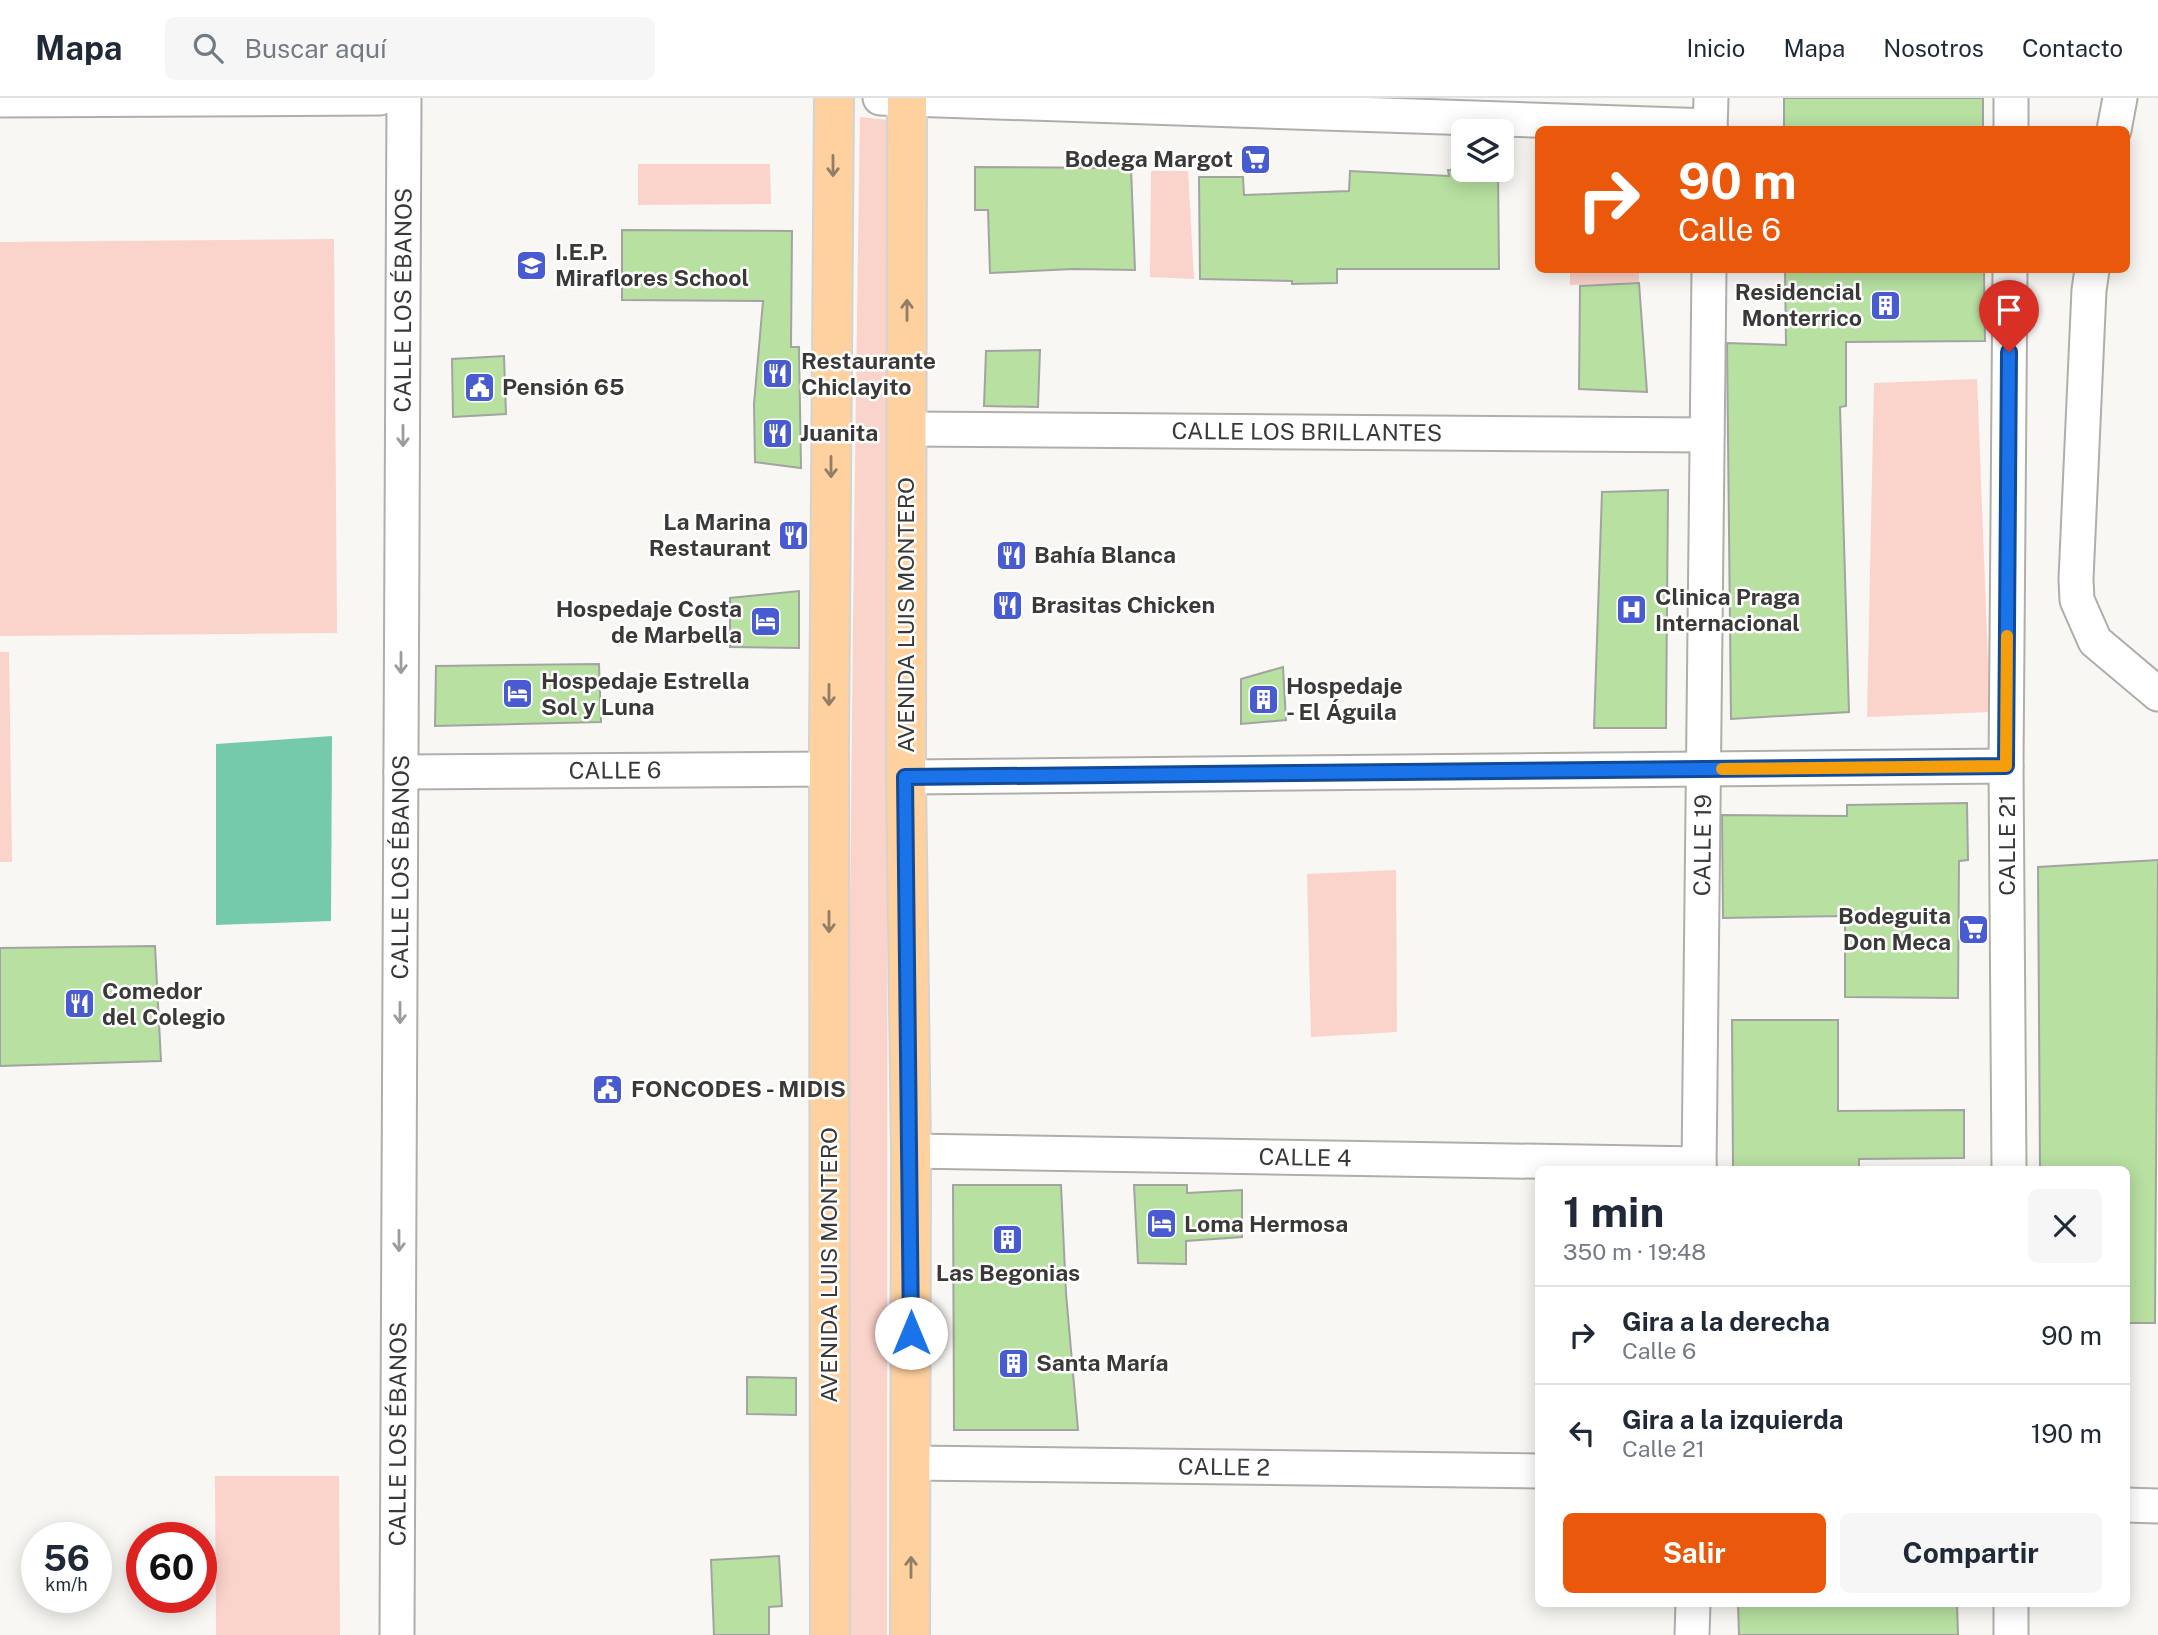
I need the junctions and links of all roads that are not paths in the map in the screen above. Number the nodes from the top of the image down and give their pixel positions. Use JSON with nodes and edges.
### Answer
{"nodes":[{"id":1,"x":380,"y":98,"type":"edge"},
{"id":2,"x":404,"y":98,"type":"edge"},
{"id":3,"x":834,"y":98,"type":"edge"},
{"id":4,"x":898,"y":98,"type":"edge"},
{"id":5,"x":2011,"y":98,"type":"edge"},
{"id":6,"x":2120,"y":98,"type":"edge"},
{"id":7,"x":0,"y":100,"type":"edge"},
{"id":8,"x":1710,"y":118,"type":"edge"},
{"id":9,"x":2011,"y":126,"type":"edge"},
{"id":10,"x":2115,"y":126,"type":"edge"},
{"id":11,"x":1709,"y":273,"type":"edge"},
{"id":12,"x":2010,"y":273,"type":"edge"},
{"id":13,"x":2092,"y":273,"type":"edge"},
{"id":14,"x":906,"y":429,"type":"junction"},
{"id":15,"x":1707,"y":435,"type":"junction"},
{"id":16,"x":2158,"y":694,"type":"edge"},
{"id":17,"x":2006,"y":766,"type":"junction"},
{"id":18,"x":829,"y":769,"type":"junction"},
{"id":19,"x":1703,"y":769,"type":"junction"},
{"id":20,"x":401,"y":772,"type":"junction"},
{"id":21,"x":905,"y":777,"type":"junction"},
{"id":22,"x":911,"y":1151,"type":"junction"},
{"id":23,"x":1699,"y":1166,"type":"edge"},
{"id":24,"x":2009,"y":1166,"type":"edge"},
{"id":25,"x":911,"y":1463,"type":"junction"},
{"id":26,"x":1535,"y":1471,"type":"edge"},
{"id":27,"x":2130,"y":1505,"type":"edge"},
{"id":28,"x":2158,"y":1506,"type":"edge"},
{"id":29,"x":1693,"y":1607,"type":"edge"},
{"id":30,"x":2011,"y":1607,"type":"edge"},
{"id":31,"x":397,"y":1635,"type":"edge"},
{"id":32,"x":830,"y":1635,"type":"edge"},
{"id":33,"x":911,"y":1635,"type":"edge"},
{"id":34,"x":1692,"y":1635,"type":"edge"},
{"id":35,"x":2011,"y":1635,"type":"edge"}],
"edges":[{"from":1,"to":7,"type":"street"},
{"from":2,"to":20,"type":"street","name":"CALLE LOS ÉBANOS","one_way":true},
{"from":3,"to":18,"type":"main road","name":"AVENIDA LUIS MONTERO","one_way":true},
{"from":4,"to":8,"type":"street"},
{"from":14,"to":4,"type":"main road","name":"AVENIDA LUIS MONTERO","one_way":true},
{"from":5,"to":9,"type":"street"},
{"from":6,"to":10,"type":"street"},
{"from":11,"to":15,"type":"street","name":"CALLE 19"},
{"from":12,"to":17,"type":"street","name":"CALLE 21"},
{"from":13,"to":16,"type":"street"},
{"from":14,"to":15,"type":"street","name":"CALLE LOS BRILLANTES"},
{"from":14,"to":21,"type":"main road","name":"AVENIDA LUIS MONTERO"},
{"from":15,"to":19,"type":"street","name":"CALLE 19"},
{"from":17,"to":19,"type":"street"},
{"from":17,"to":24,"type":"street","name":"CALLE 21"},
{"from":18,"to":20,"type":"street","name":"CALLE 6"},
{"from":18,"to":32,"type":"main road","name":"AVENIDA LUIS MONTERO","one_way":true},
{"from":19,"to":21,"type":"street"},
{"from":19,"to":23,"type":"street","name":"CALLE 19"},
{"from":20,"to":31,"type":"street","name":"CALLE LOS ÉBANOS","one_way":true},
{"from":21,"to":22,"type":"main road","name":"AVENIDA LUIS MONTERO"},
{"from":22,"to":23,"type":"street","name":"CALLE 4"},
{"from":22,"to":25,"type":"main road","name":"AVENIDA LUIS MONTERO"},
{"from":25,"to":26,"type":"street","name":"CALLE 2"},
{"from":33,"to":25,"type":"main road","name":"AVENIDA LUIS MONTERO","one_way":true},
{"from":27,"to":28,"type":"street"},
{"from":29,"to":34,"type":"street"},
{"from":30,"to":35,"type":"street"}]}
